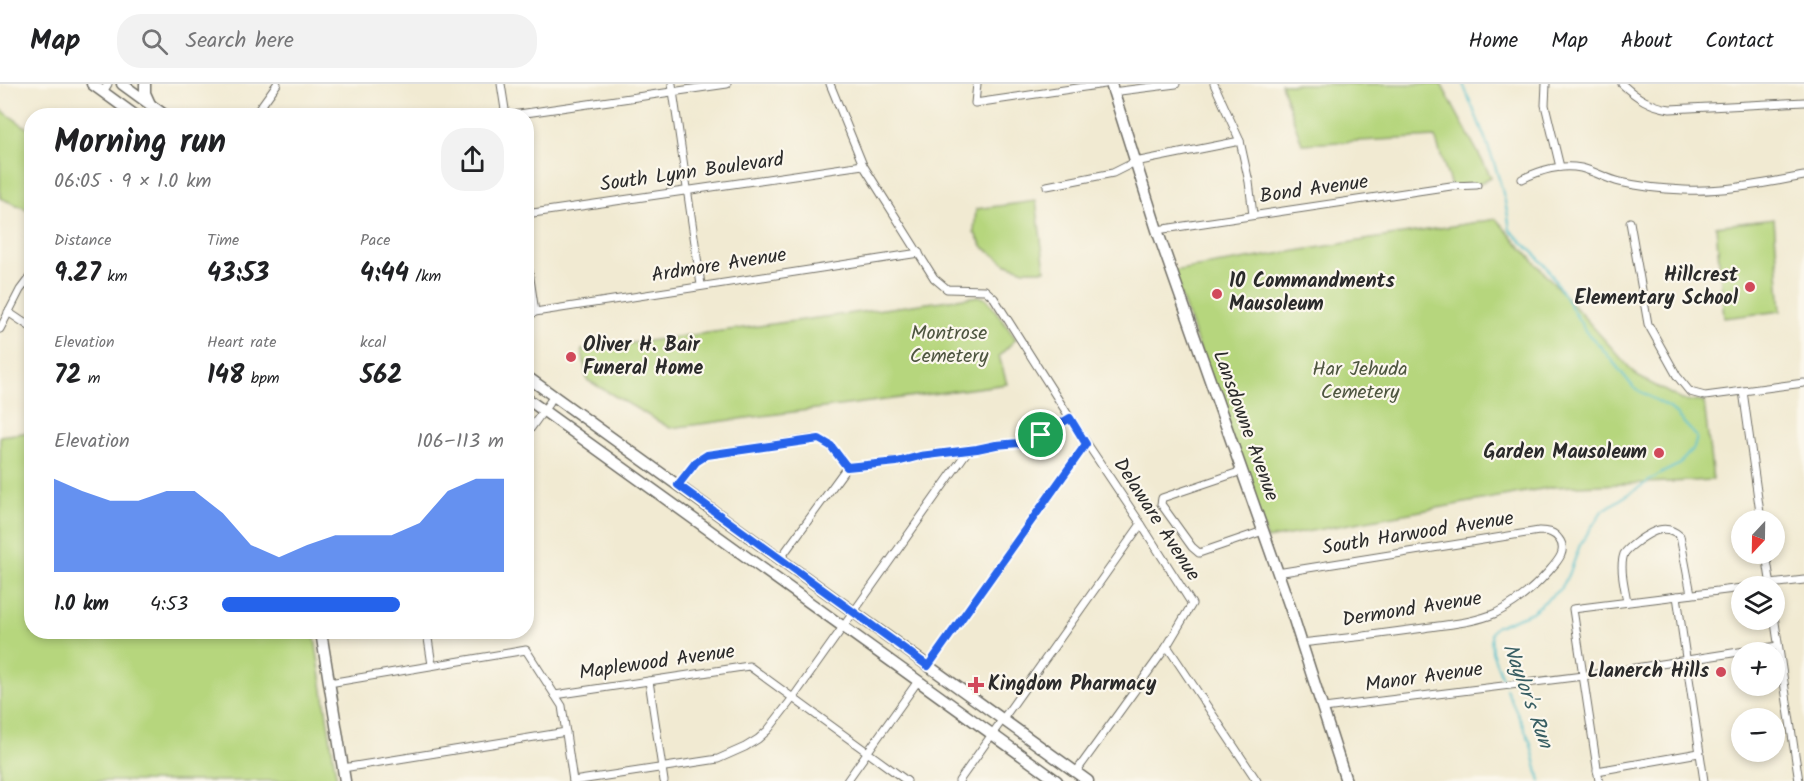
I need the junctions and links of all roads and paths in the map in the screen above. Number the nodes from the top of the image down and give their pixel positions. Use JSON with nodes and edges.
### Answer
{"nodes":[{"id":1,"x":92,"y":84,"type":"edge"},
{"id":2,"x":122,"y":84,"type":"edge"},
{"id":3,"x":145,"y":84,"type":"edge"},
{"id":4,"x":277,"y":84,"type":"edge"},
{"id":5,"x":501,"y":84,"type":"edge"},
{"id":6,"x":727,"y":84,"type":"edge"},
{"id":7,"x":830,"y":84,"type":"edge"},
{"id":8,"x":977,"y":84,"type":"edge"},
{"id":9,"x":1176,"y":84,"type":"edge"},
{"id":10,"x":1214,"y":84,"type":"edge"},
{"id":11,"x":1546,"y":84,"type":"edge"},
{"id":12,"x":1622,"y":84,"type":"edge"},
{"id":13,"x":1109,"y":86,"type":"edge"},
{"id":14,"x":672,"y":87,"type":"edge"},
{"id":15,"x":106,"y":88,"type":"edge"},
{"id":16,"x":1804,"y":102,"type":"edge"},
{"id":17,"x":127,"y":108,"type":"edge"},
{"id":18,"x":147,"y":108,"type":"edge"},
{"id":19,"x":149,"y":108,"type":"edge"},
{"id":20,"x":260,"y":108,"type":"edge"},
{"id":21,"x":504,"y":108,"type":"edge"},
{"id":22,"x":534,"y":110,"type":"edge"},
{"id":23,"x":1240,"y":141,"type":"junction"},
{"id":24,"x":1135,"y":162,"type":"junction"},
{"id":25,"x":863,"y":165,"type":"junction"},
{"id":26,"x":1560,"y":167,"type":"junction"},
{"id":27,"x":1804,"y":176,"type":"edge"},
{"id":28,"x":1522,"y":179,"type":"dead end"},
{"id":29,"x":1477,"y":185,"type":"dead end"},
{"id":30,"x":1047,"y":186,"type":"dead end"},
{"id":31,"x":688,"y":190,"type":"junction"},
{"id":32,"x":534,"y":213,"type":"edge"},
{"id":33,"x":1252,"y":215,"type":"junction"},
{"id":34,"x":1630,"y":222,"type":"dead end"},
{"id":35,"x":1157,"y":230,"type":"junction"},
{"id":36,"x":919,"y":253,"type":"junction"},
{"id":37,"x":701,"y":285,"type":"junction"},
{"id":38,"x":24,"y":287,"type":"edge"},
{"id":39,"x":534,"y":305,"type":"edge"},
{"id":40,"x":8,"y":312,"type":"junction"},
{"id":41,"x":535,"y":312,"type":"joint"},
{"id":42,"x":24,"y":323,"type":"edge"},
{"id":43,"x":0,"y":330,"type":"edge"},
{"id":44,"x":534,"y":382,"type":"edge"},
{"id":45,"x":1804,"y":383,"type":"edge"},
{"id":46,"x":1743,"y":391,"type":"junction"},
{"id":47,"x":554,"y":396,"type":"junction"},
{"id":48,"x":534,"y":403,"type":"edge"},
{"id":49,"x":544,"y":410,"type":"junction"},
{"id":50,"x":1070,"y":418,"type":"junction"},
{"id":51,"x":534,"y":424,"type":"edge"},
{"id":52,"x":1086,"y":444,"type":"junction"},
{"id":53,"x":969,"y":449,"type":"junction"},
{"id":54,"x":847,"y":467,"type":"junction"},
{"id":55,"x":1242,"y":471,"type":"junction"},
{"id":56,"x":678,"y":485,"type":"junction"},
{"id":57,"x":1760,"y":510,"type":"edge"},
{"id":58,"x":1141,"y":524,"type":"junction"},
{"id":59,"x":1263,"y":531,"type":"junction"},
{"id":60,"x":1560,"y":540,"type":"joint"},
{"id":61,"x":780,"y":559,"type":"junction"},
{"id":62,"x":1277,"y":573,"type":"junction"},
{"id":63,"x":1804,"y":580,"type":"edge"},
{"id":64,"x":1785,"y":583,"type":"edge"},
{"id":65,"x":1731,"y":589,"type":"edge"},
{"id":66,"x":1691,"y":594,"type":"junction"},
{"id":67,"x":1677,"y":596,"type":"junction"},
{"id":68,"x":1627,"y":602,"type":"junction"},
{"id":69,"x":854,"y":612,"type":"junction"},
{"id":70,"x":844,"y":627,"type":"junction"},
{"id":71,"x":322,"y":639,"type":"edge"},
{"id":72,"x":428,"y":639,"type":"edge"},
{"id":73,"x":1301,"y":643,"type":"junction"},
{"id":74,"x":1167,"y":646,"type":"junction"},
{"id":75,"x":1731,"y":653,"type":"edge"},
{"id":76,"x":1686,"y":660,"type":"junction"},
{"id":77,"x":432,"y":665,"type":"junction"},
{"id":78,"x":928,"y":666,"type":"junction"},
{"id":79,"x":1583,"y":676,"type":"junction"},
{"id":80,"x":650,"y":681,"type":"junction"},
{"id":81,"x":918,"y":681,"type":"junction"},
{"id":82,"x":329,"y":683,"type":"junction"},
{"id":83,"x":1785,"y":691,"type":"edge"},
{"id":84,"x":555,"y":695,"type":"junction"},
{"id":85,"x":792,"y":699,"type":"junction"},
{"id":86,"x":1324,"y":708,"type":"junction"},
{"id":87,"x":1003,"y":720,"type":"junction"},
{"id":88,"x":566,"y":732,"type":"junction"},
{"id":89,"x":992,"y":734,"type":"junction"},
{"id":90,"x":867,"y":753,"type":"junction"},
{"id":91,"x":1699,"y":753,"type":"junction"},
{"id":92,"x":343,"y":768,"type":"junction"},
{"id":93,"x":662,"y":768,"type":"junction"},
{"id":94,"x":1597,"y":771,"type":"junction"},
{"id":95,"x":1076,"y":772,"type":"junction"},
{"id":96,"x":849,"y":779,"type":"edge"},
{"id":97,"x":345,"y":781,"type":"edge"},
{"id":98,"x":573,"y":781,"type":"edge"},
{"id":99,"x":664,"y":781,"type":"edge"},
{"id":100,"x":908,"y":781,"type":"edge"},
{"id":101,"x":959,"y":781,"type":"edge"},
{"id":102,"x":1057,"y":781,"type":"edge"},
{"id":103,"x":1088,"y":781,"type":"edge"},
{"id":104,"x":1257,"y":781,"type":"edge"},
{"id":105,"x":1346,"y":781,"type":"edge"},
{"id":106,"x":1599,"y":781,"type":"edge"},
{"id":107,"x":1704,"y":781,"type":"edge"},
{"id":108,"x":1799,"y":781,"type":"edge"}],
"edges":[{"from":1,"to":15,"type":"main road"},
{"from":2,"to":18,"type":"main road"},
{"from":3,"to":19,"type":"main road"},
{"from":4,"to":20,"type":"street"},
{"from":5,"to":21,"type":"street"},
{"from":6,"to":14,"type":"street"},
{"from":7,"to":25,"type":"street"},
{"from":8,"to":13,"type":"street"},
{"from":9,"to":13,"type":"street"},
{"from":10,"to":23,"type":"street"},
{"from":11,"to":26,"type":"street"},
{"from":12,"to":16,"type":"street"},
{"from":13,"to":24,"type":"main road","name":"Lansdowne Avenue"},
{"from":14,"to":22,"type":"street"},
{"from":14,"to":31,"type":"street"},
{"from":15,"to":17,"type":"main road"},
{"from":23,"to":24,"type":"street"},
{"from":23,"to":33,"type":"street"},
{"from":24,"to":30,"type":"street"},
{"from":24,"to":35,"type":"main road","name":"Lansdowne Avenue"},
{"from":25,"to":31,"type":"street","name":"South Lynn Boulevard"},
{"from":25,"to":36,"type":"street"},
{"from":26,"to":27,"type":"street"},
{"from":26,"to":28,"type":"street"},
{"from":29,"to":33,"type":"street","name":"Bond Avenue"},
{"from":31,"to":32,"type":"street","name":"South Lynn Boulevard"},
{"from":31,"to":37,"type":"street"},
{"from":33,"to":35,"type":"street","name":"Bond Avenue"},
{"from":34,"to":46,"type":"street"},
{"from":35,"to":55,"type":"main road","name":"Lansdowne Avenue"},
{"from":36,"to":37,"type":"street","name":"Ardmore Avenue"},
{"from":36,"to":50,"type":"street","name":"Delaware Avenue"},
{"from":37,"to":41,"type":"street","name":"Ardmore Avenue"},
{"from":38,"to":40,"type":"street"},
{"from":39,"to":41,"type":"street"},
{"from":40,"to":42,"type":"street"},
{"from":40,"to":43,"type":"street"},
{"from":44,"to":47,"type":"main road"},
{"from":45,"to":46,"type":"street"},
{"from":46,"to":57,"type":"street"},
{"from":47,"to":49,"type":"street"},
{"from":47,"to":56,"type":"main road"},
{"from":48,"to":49,"type":"main road"},
{"from":49,"to":51,"type":"street"},
{"from":49,"to":70,"type":"main road"},
{"from":50,"to":52,"type":"street","name":"Delaware Avenue"},
{"from":50,"to":53,"type":"street"},
{"from":52,"to":58,"type":"street","name":"Delaware Avenue"},
{"from":52,"to":78,"type":"street"},
{"from":53,"to":54,"type":"street"},
{"from":53,"to":69,"type":"street"},
{"from":54,"to":56,"type":"street"},
{"from":54,"to":61,"type":"street"},
{"from":55,"to":59,"type":"main road","name":"Lansdowne Avenue"},
{"from":55,"to":59,"type":"street"},
{"from":56,"to":61,"type":"main road"},
{"from":58,"to":74,"type":"street","name":"Delaware Avenue"},
{"from":58,"to":87,"type":"street"},
{"from":59,"to":62,"type":"main road","name":"Lansdowne Avenue"},
{"from":60,"to":62,"type":"street","name":"South Harwood Avenue"},
{"from":60,"to":73,"type":"street","name":"Dermond Avenue"},
{"from":61,"to":69,"type":"main road"},
{"from":62,"to":73,"type":"main road","name":"Lansdowne Avenue"},
{"from":63,"to":64,"type":"street"},
{"from":65,"to":66,"type":"street"},
{"from":66,"to":67,"type":"street"},
{"from":66,"to":68,"type":"street"},
{"from":67,"to":68,"type":"street"},
{"from":67,"to":76,"type":"street"},
{"from":68,"to":79,"type":"street"},
{"from":69,"to":70,"type":"street"},
{"from":69,"to":78,"type":"main road"},
{"from":70,"to":81,"type":"main road"},
{"from":70,"to":85,"type":"street"},
{"from":71,"to":82,"type":"main road"},
{"from":72,"to":77,"type":"street"},
{"from":73,"to":86,"type":"main road","name":"Lansdowne Avenue"},
{"from":74,"to":95,"type":"street"},
{"from":74,"to":104,"type":"street"},
{"from":75,"to":76,"type":"street","name":"Manor Avenue"},
{"from":76,"to":79,"type":"street","name":"Manor Avenue"},
{"from":76,"to":91,"type":"street"},
{"from":77,"to":82,"type":"street"},
{"from":77,"to":84,"type":"street"},
{"from":78,"to":87,"type":"main road"},
{"from":79,"to":86,"type":"street","name":"Manor Avenue"},
{"from":79,"to":94,"type":"street"},
{"from":80,"to":84,"type":"street","name":"Maplewood Avenue"},
{"from":80,"to":85,"type":"street","name":"Maplewood Avenue"},
{"from":80,"to":93,"type":"street"},
{"from":81,"to":89,"type":"main road"},
{"from":81,"to":90,"type":"street"},
{"from":82,"to":92,"type":"main road"},
{"from":83,"to":108,"type":"street"},
{"from":84,"to":88,"type":"street"},
{"from":85,"to":90,"type":"street","name":"Maplewood Avenue"},
{"from":85,"to":93,"type":"street"},
{"from":86,"to":105,"type":"main road","name":"Lansdowne Avenue"},
{"from":87,"to":89,"type":"street"},
{"from":87,"to":95,"type":"main road"},
{"from":88,"to":92,"type":"street"},
{"from":88,"to":98,"type":"street"},
{"from":89,"to":101,"type":"street"},
{"from":89,"to":102,"type":"main road"},
{"from":90,"to":96,"type":"street"},
{"from":90,"to":100,"type":"street","name":"Maplewood Avenue"},
{"from":91,"to":94,"type":"street"},
{"from":91,"to":107,"type":"street"},
{"from":92,"to":97,"type":"main road"},
{"from":93,"to":98,"type":"street"},
{"from":93,"to":99,"type":"street"},
{"from":94,"to":106,"type":"street"},
{"from":95,"to":103,"type":"main road"}]}
